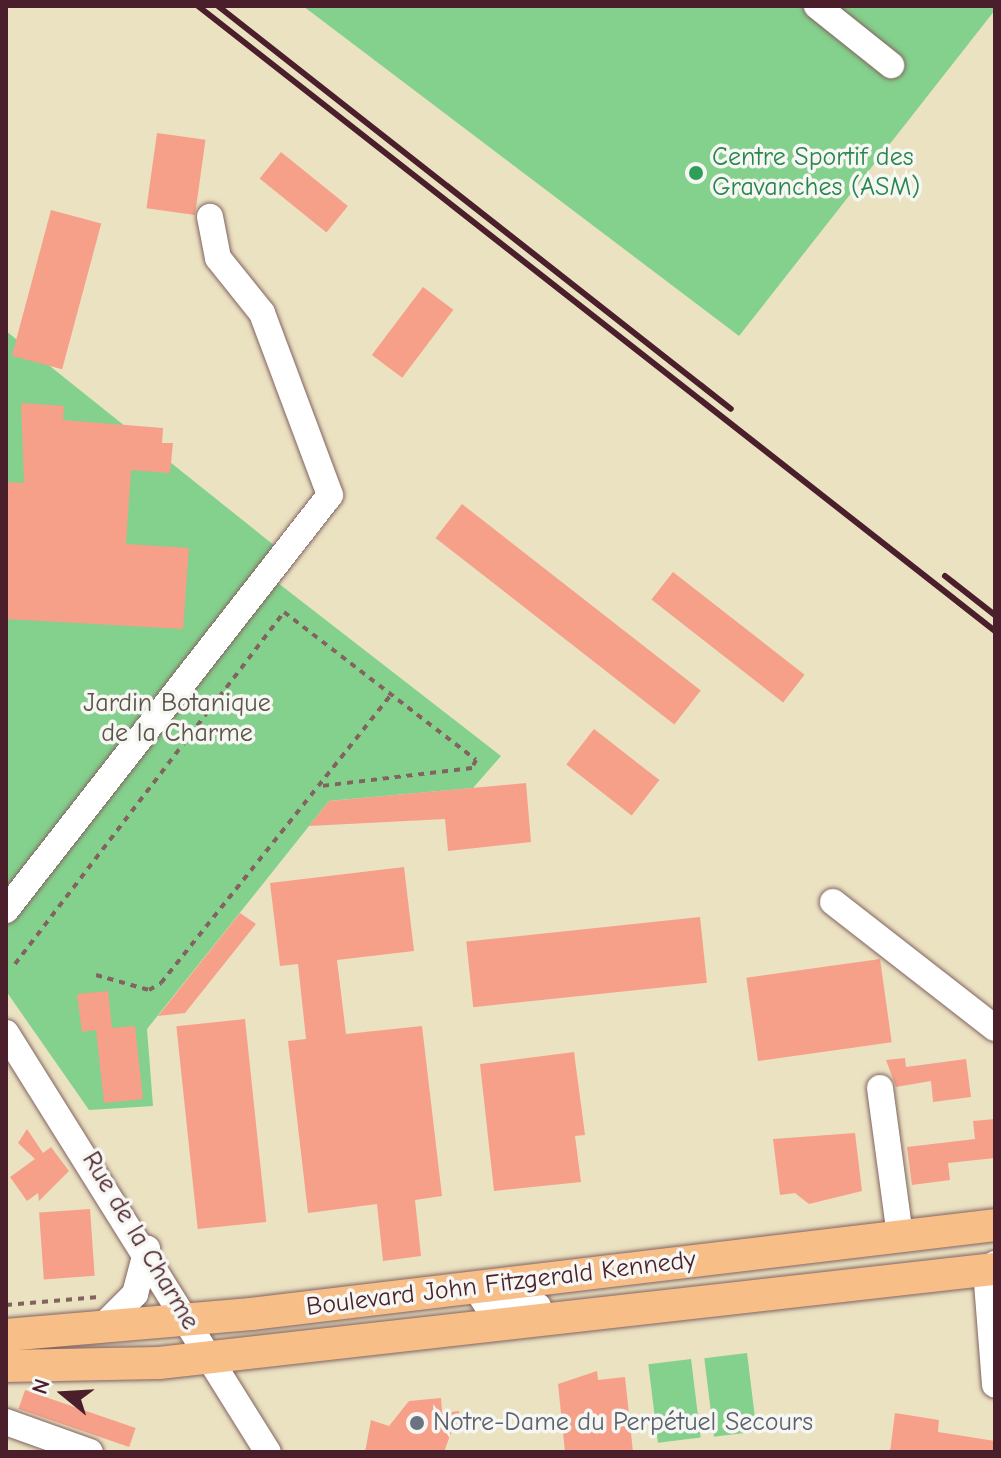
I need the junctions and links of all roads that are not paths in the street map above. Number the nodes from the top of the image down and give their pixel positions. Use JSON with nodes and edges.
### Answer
{"nodes":[{"id":1,"x":817,"y":6,"type":"edge"},
{"id":2,"x":891,"y":65,"type":"dead end"},
{"id":3,"x":210,"y":217,"type":"dead end"},
{"id":4,"x":833,"y":902,"type":"dead end"},
{"id":5,"x":6,"y":910,"type":"edge"},
{"id":6,"x":995,"y":1028,"type":"edge"},
{"id":7,"x":6,"y":1033,"type":"edge"},
{"id":8,"x":880,"y":1088,"type":"dead end"},
{"id":9,"x":995,"y":1225,"type":"edge"},
{"id":10,"x":900,"y":1236,"type":"junction"},
{"id":11,"x":147,"y":1249,"type":"junction"},
{"id":12,"x":992,"y":1268,"type":"edge"},
{"id":13,"x":475,"y":1287,"type":"junction"},
{"id":14,"x":104,"y":1312,"type":"junction"},
{"id":15,"x":579,"y":1315,"type":"junction"},
{"id":16,"x":188,"y":1320,"type":"junction"},
{"id":17,"x":6,"y":1335,"type":"edge"},
{"id":18,"x":210,"y":1356,"type":"junction"},
{"id":19,"x":6,"y":1366,"type":"edge"},
{"id":20,"x":995,"y":1385,"type":"edge"},
{"id":21,"x":6,"y":1422,"type":"edge"},
{"id":22,"x":261,"y":1449,"type":"edge"},
{"id":23,"x":90,"y":1452,"type":"edge"}],
"edges":[{"from":1,"to":2,"type":"street"},
{"from":3,"to":5,"type":"street"},
{"from":4,"to":6,"type":"street"},
{"from":7,"to":11,"type":"street","name":"Rue de la Charme"},
{"from":8,"to":10,"type":"street"},
{"from":9,"to":10,"type":"main road","name":"Boulevard John Fitzgerald Kennedy"},
{"from":10,"to":13,"type":"main road","name":"Boulevard John Fitzgerald Kennedy"},
{"from":11,"to":14,"type":"street"},
{"from":11,"to":16,"type":"street","name":"Rue de la Charme"},
{"from":12,"to":15,"type":"main road","name":"Boulevard John Fitzgerald Kennedy"},
{"from":12,"to":20,"type":"street"},
{"from":13,"to":15,"type":"street"},
{"from":13,"to":16,"type":"main road","name":"Boulevard John Fitzgerald Kennedy"},
{"from":14,"to":16,"type":"main road","name":"Boulevard John Fitzgerald Kennedy"},
{"from":14,"to":17,"type":"main road","name":"Boulevard John Fitzgerald Kennedy"},
{"from":15,"to":18,"type":"main road","name":"Boulevard John Fitzgerald Kennedy"},
{"from":16,"to":18,"type":"street","name":"Rue de la Charme"},
{"from":18,"to":19,"type":"main road","name":"Boulevard John Fitzgerald Kennedy"},
{"from":18,"to":22,"type":"street","name":"Rue de la Charme"},
{"from":21,"to":23,"type":"street"}]}
